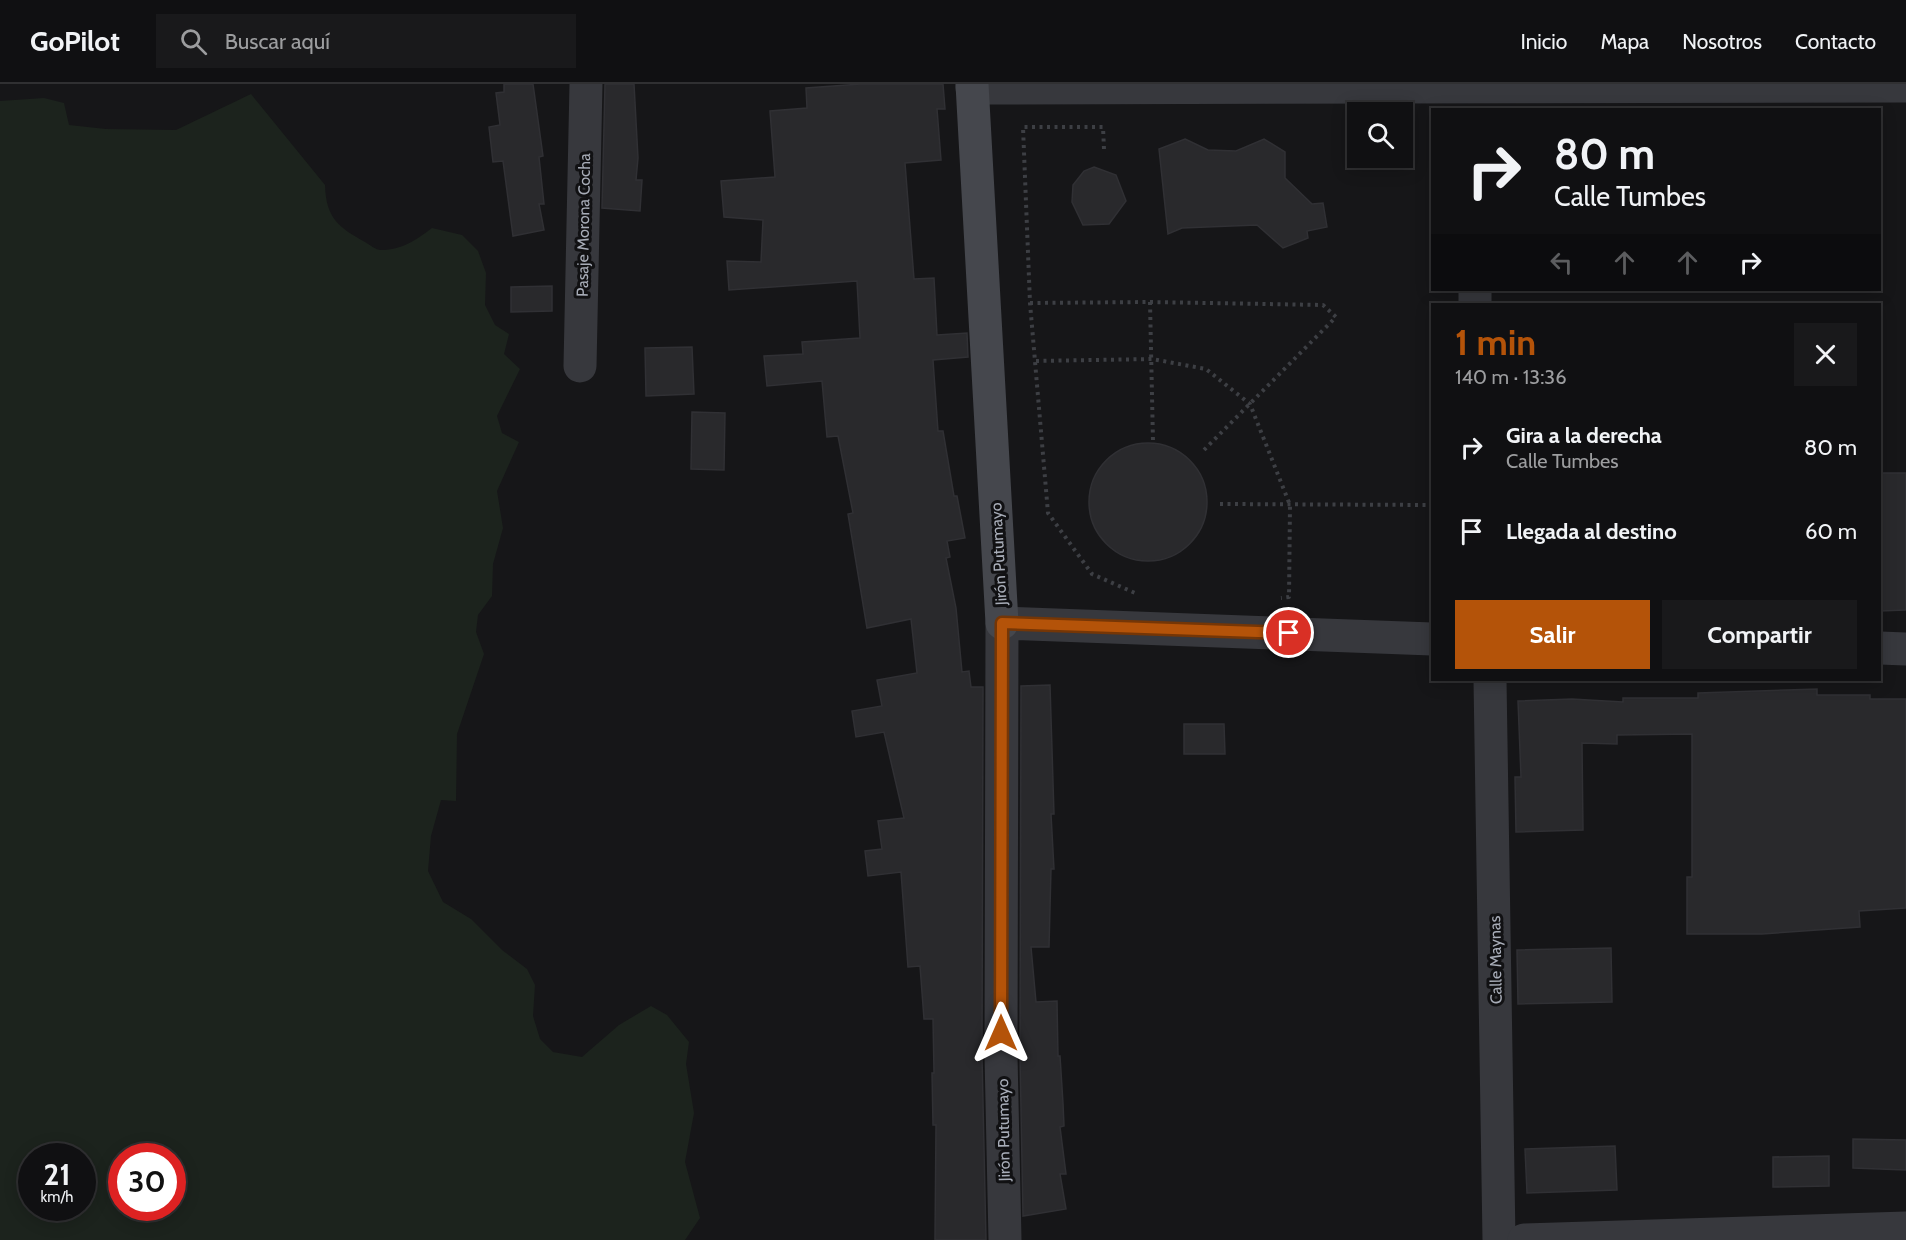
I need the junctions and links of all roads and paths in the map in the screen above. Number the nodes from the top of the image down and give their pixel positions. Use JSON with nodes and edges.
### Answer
{"nodes":[{"id":1,"x":586,"y":84,"type":"edge"},
{"id":2,"x":972,"y":86,"type":"edge"},
{"id":3,"x":1906,"y":86,"type":"edge"},
{"id":4,"x":1467,"y":94,"type":"edge"},
{"id":5,"x":1104,"y":149,"type":"dead end"},
{"id":6,"x":1150,"y":302,"type":"junction"},
{"id":7,"x":1030,"y":303,"type":"junction"},
{"id":8,"x":1152,"y":359,"type":"junction"},
{"id":9,"x":1036,"y":361,"type":"junction"},
{"id":10,"x":580,"y":366,"type":"dead end"},
{"id":11,"x":1250,"y":404,"type":"junction"},
{"id":12,"x":1153,"y":442,"type":"dead end"},
{"id":13,"x":1201,"y":453,"type":"dead end"},
{"id":14,"x":1220,"y":504,"type":"dead end"},
{"id":15,"x":1290,"y":505,"type":"junction"},
{"id":16,"x":1431,"y":505,"type":"edge"},
{"id":17,"x":1141,"y":596,"type":"dead end"},
{"id":18,"x":1277,"y":598,"type":"dead end"},
{"id":19,"x":1002,"y":623,"type":"junction"},
{"id":20,"x":1431,"y":639,"type":"edge"},
{"id":21,"x":1881,"y":648,"type":"edge"},
{"id":22,"x":1906,"y":649,"type":"edge"},
{"id":23,"x":1490,"y":681,"type":"edge"},
{"id":24,"x":1906,"y":1228,"type":"edge"},
{"id":25,"x":1005,"y":1240,"type":"edge"},
{"id":26,"x":1499,"y":1240,"type":"edge"},
{"id":27,"x":1524,"y":1240,"type":"edge"}],
"edges":[{"from":1,"to":10,"type":"street","name":"Pasaje Morona Cocha"},
{"from":2,"to":4,"type":"street"},
{"from":2,"to":19,"type":"street","name":"Jirón Putumayo"},
{"from":3,"to":4,"type":"street"},
{"from":5,"to":7,"type":"path"},
{"from":6,"to":7,"type":"path"},
{"from":6,"to":8,"type":"path"},
{"from":6,"to":11,"type":"path"},
{"from":7,"to":9,"type":"path"},
{"from":8,"to":9,"type":"path"},
{"from":8,"to":11,"type":"path"},
{"from":8,"to":12,"type":"path"},
{"from":9,"to":17,"type":"path"},
{"from":11,"to":13,"type":"path"},
{"from":11,"to":15,"type":"path"},
{"from":14,"to":15,"type":"path"},
{"from":15,"to":16,"type":"path"},
{"from":15,"to":18,"type":"path"},
{"from":19,"to":20,"type":"street"},
{"from":19,"to":25,"type":"street","name":"Jirón Putumayo"},
{"from":21,"to":22,"type":"street"},
{"from":23,"to":26,"type":"street","name":"Calle Maynas"},
{"from":24,"to":27,"type":"street"}]}
